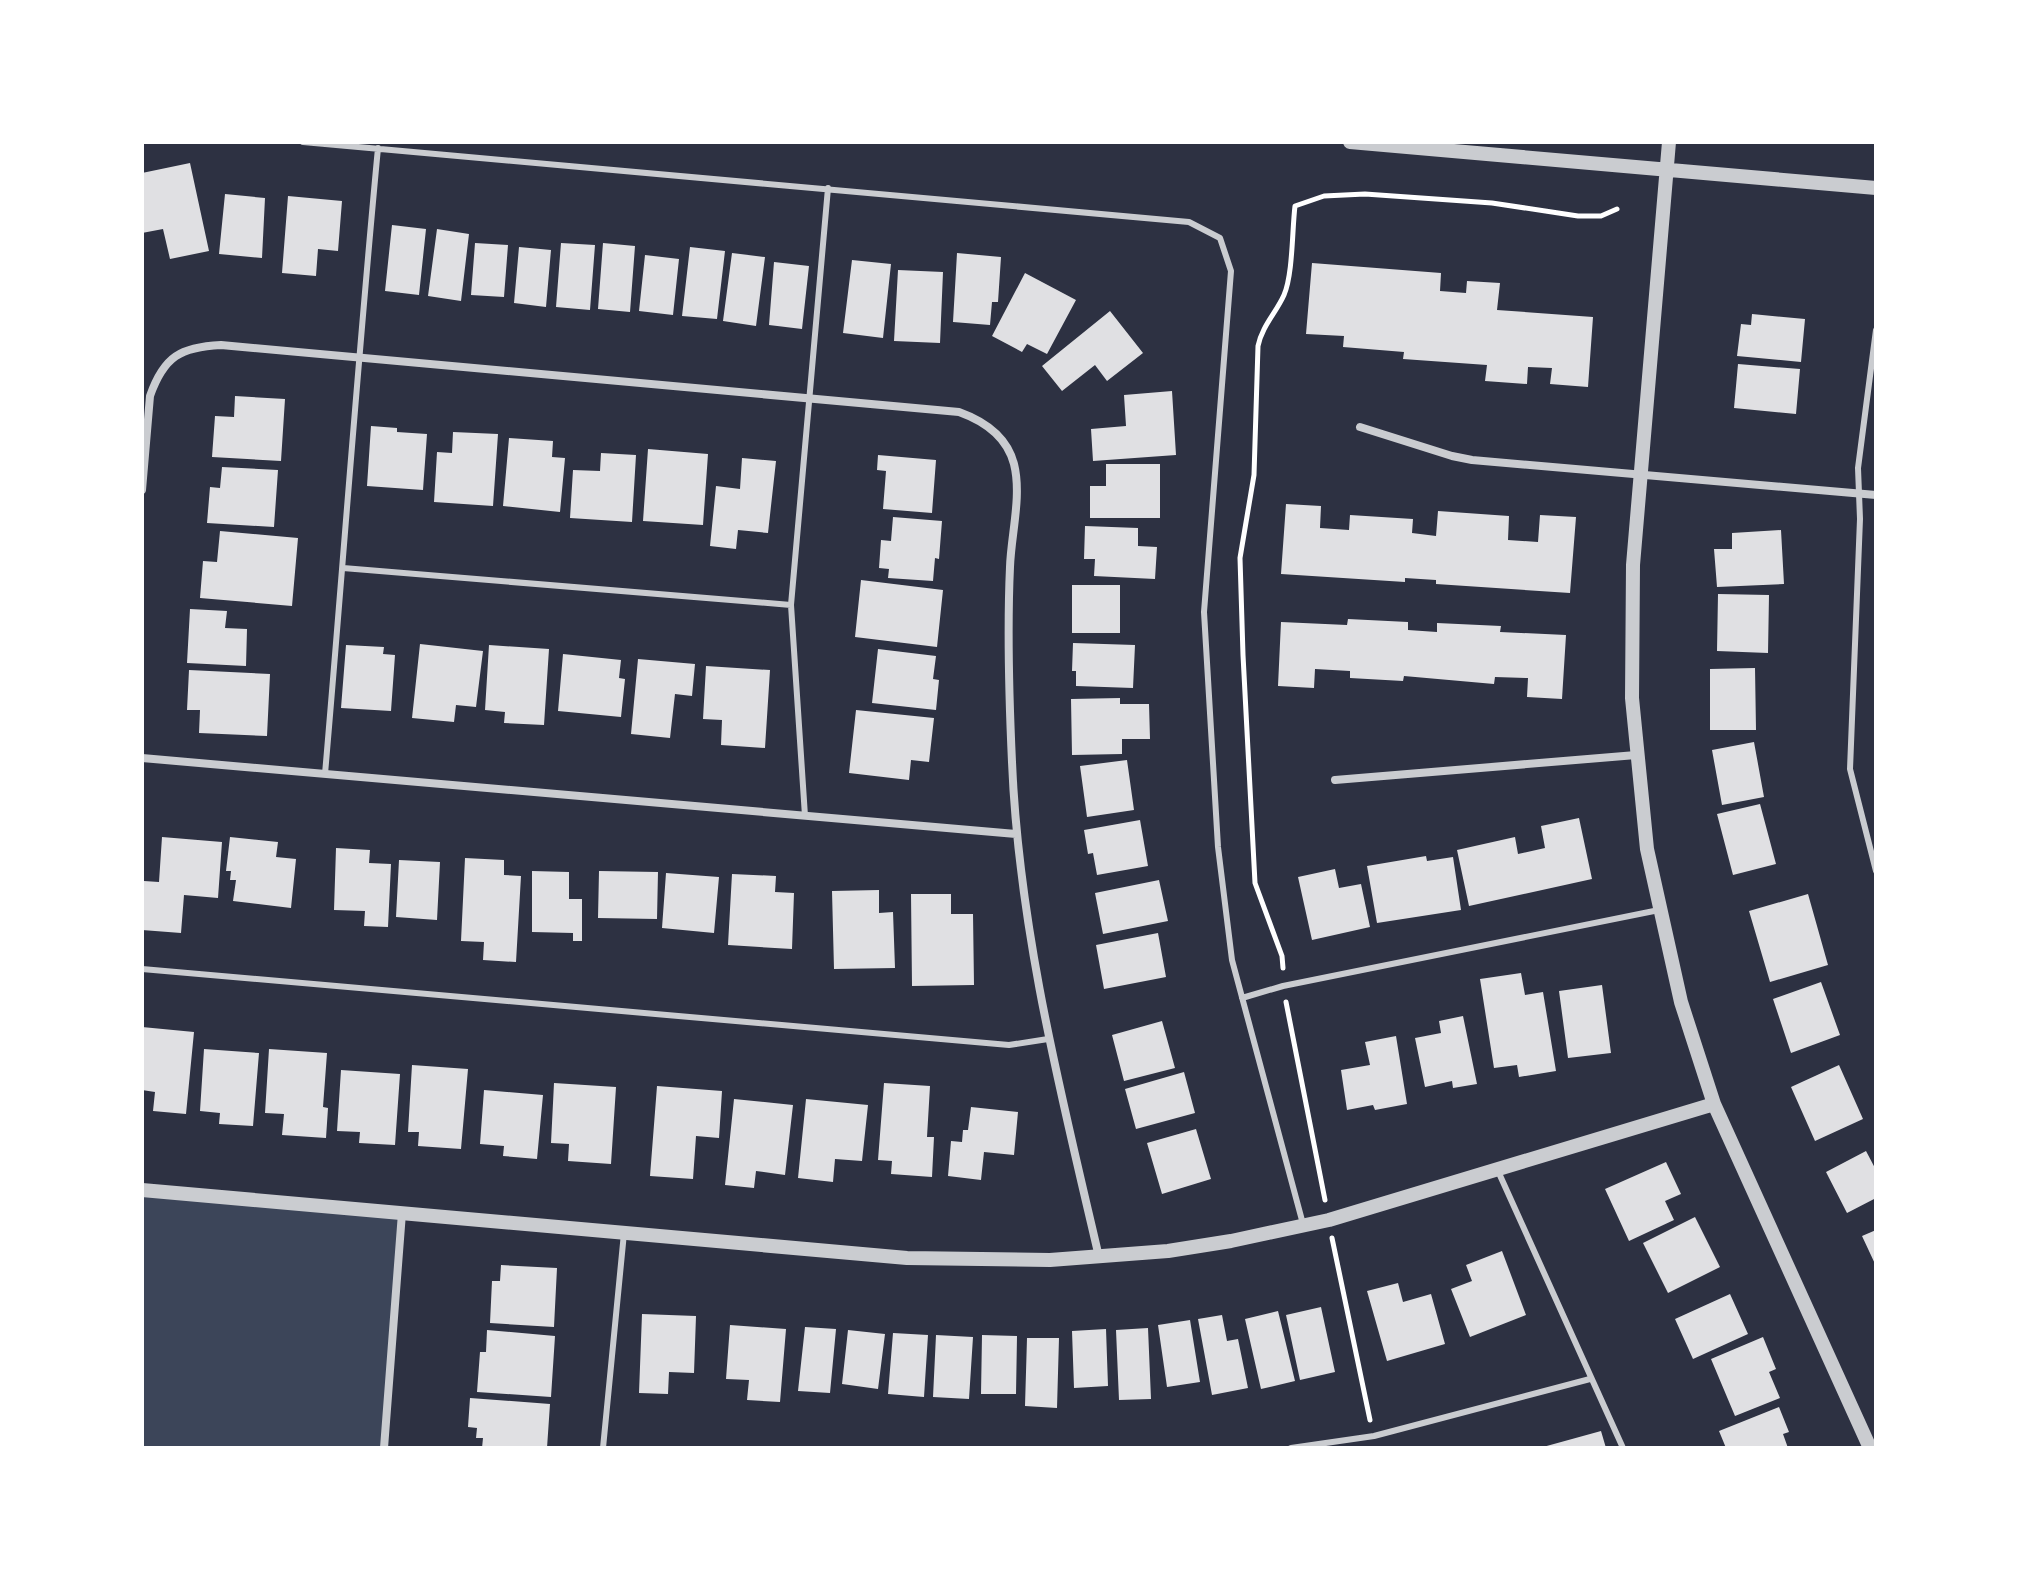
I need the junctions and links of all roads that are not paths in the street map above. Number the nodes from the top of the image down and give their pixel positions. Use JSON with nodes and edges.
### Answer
{"nodes":[{"id":1,"x":303,"y":142,"type":"edge"},
{"id":2,"x":1350,"y":142,"type":"edge"},
{"id":3,"x":1669,"y":142,"type":"edge"},
{"id":4,"x":378,"y":148,"type":"junction"},
{"id":5,"x":1666,"y":169,"type":"junction"},
{"id":6,"x":828,"y":188,"type":"junction"},
{"id":7,"x":1876,"y":188,"type":"edge"},
{"id":8,"x":1876,"y":330,"type":"edge"},
{"id":9,"x":358,"y":357,"type":"junction"},
{"id":10,"x":810,"y":398,"type":"junction"},
{"id":11,"x":1360,"y":427,"type":"dead end"},
{"id":12,"x":1641,"y":475,"type":"junction"},
{"id":13,"x":142,"y":490,"type":"edge"},
{"id":14,"x":1859,"y":494,"type":"junction"},
{"id":15,"x":1876,"y":495,"type":"edge"},
{"id":16,"x":343,"y":568,"type":"junction"},
{"id":17,"x":791,"y":605,"type":"junction"},
{"id":18,"x":1636,"y":755,"type":"junction"},
{"id":19,"x":142,"y":758,"type":"edge"},
{"id":20,"x":325,"y":774,"type":"junction"},
{"id":21,"x":1335,"y":780,"type":"dead end"},
{"id":22,"x":805,"y":816,"type":"junction"},
{"id":23,"x":1016,"y":834,"type":"junction"},
{"id":24,"x":1876,"y":871,"type":"edge"},
{"id":25,"x":1659,"y":910,"type":"junction"},
{"id":26,"x":142,"y":969,"type":"edge"},
{"id":27,"x":1242,"y":998,"type":"junction"},
{"id":28,"x":1048,"y":1039,"type":"junction"},
{"id":29,"x":1714,"y":1104,"type":"junction"},
{"id":30,"x":1498,"y":1170,"type":"junction"},
{"id":31,"x":142,"y":1190,"type":"edge"},
{"id":32,"x":402,"y":1213,"type":"junction"},
{"id":33,"x":1304,"y":1226,"type":"junction"},
{"id":34,"x":624,"y":1233,"type":"junction"},
{"id":35,"x":1099,"y":1257,"type":"junction"},
{"id":36,"x":1590,"y":1379,"type":"junction"},
{"id":37,"x":384,"y":1448,"type":"edge"},
{"id":38,"x":603,"y":1448,"type":"edge"},
{"id":39,"x":1291,"y":1448,"type":"edge"},
{"id":40,"x":1623,"y":1448,"type":"edge"},
{"id":41,"x":1870,"y":1448,"type":"edge"}],
"edges":[{"from":1,"to":4,"type":"lane"},
{"from":2,"to":5,"type":"street"},
{"from":3,"to":5,"type":"street"},
{"from":4,"to":6,"type":"lane"},
{"from":4,"to":9,"type":"lane"},
{"from":5,"to":7,"type":"street"},
{"from":5,"to":12,"type":"street"},
{"from":6,"to":10,"type":"lane"},
{"from":6,"to":27,"type":"lane"},
{"from":8,"to":14,"type":"lane"},
{"from":9,"to":10,"type":"street"},
{"from":9,"to":13,"type":"street"},
{"from":9,"to":16,"type":"lane"},
{"from":10,"to":17,"type":"lane"},
{"from":10,"to":23,"type":"street"},
{"from":11,"to":12,"type":"street"},
{"from":12,"to":14,"type":"street"},
{"from":12,"to":18,"type":"street"},
{"from":14,"to":15,"type":"street"},
{"from":14,"to":24,"type":"lane"},
{"from":16,"to":17,"type":"lane"},
{"from":16,"to":20,"type":"lane"},
{"from":17,"to":22,"type":"lane"},
{"from":18,"to":21,"type":"street"},
{"from":18,"to":25,"type":"street"},
{"from":19,"to":20,"type":"street"},
{"from":20,"to":22,"type":"street"},
{"from":22,"to":23,"type":"street"},
{"from":23,"to":28,"type":"street"},
{"from":25,"to":27,"type":"lane"},
{"from":25,"to":29,"type":"street"},
{"from":26,"to":28,"type":"lane"},
{"from":27,"to":33,"type":"lane"},
{"from":28,"to":35,"type":"street"},
{"from":29,"to":30,"type":"street"},
{"from":29,"to":41,"type":"street"},
{"from":30,"to":33,"type":"street"},
{"from":30,"to":36,"type":"lane"},
{"from":31,"to":32,"type":"street"},
{"from":32,"to":34,"type":"street"},
{"from":32,"to":37,"type":"street"},
{"from":33,"to":35,"type":"street"},
{"from":34,"to":35,"type":"street"},
{"from":34,"to":38,"type":"lane"},
{"from":36,"to":39,"type":"lane"},
{"from":36,"to":40,"type":"lane"}]}
